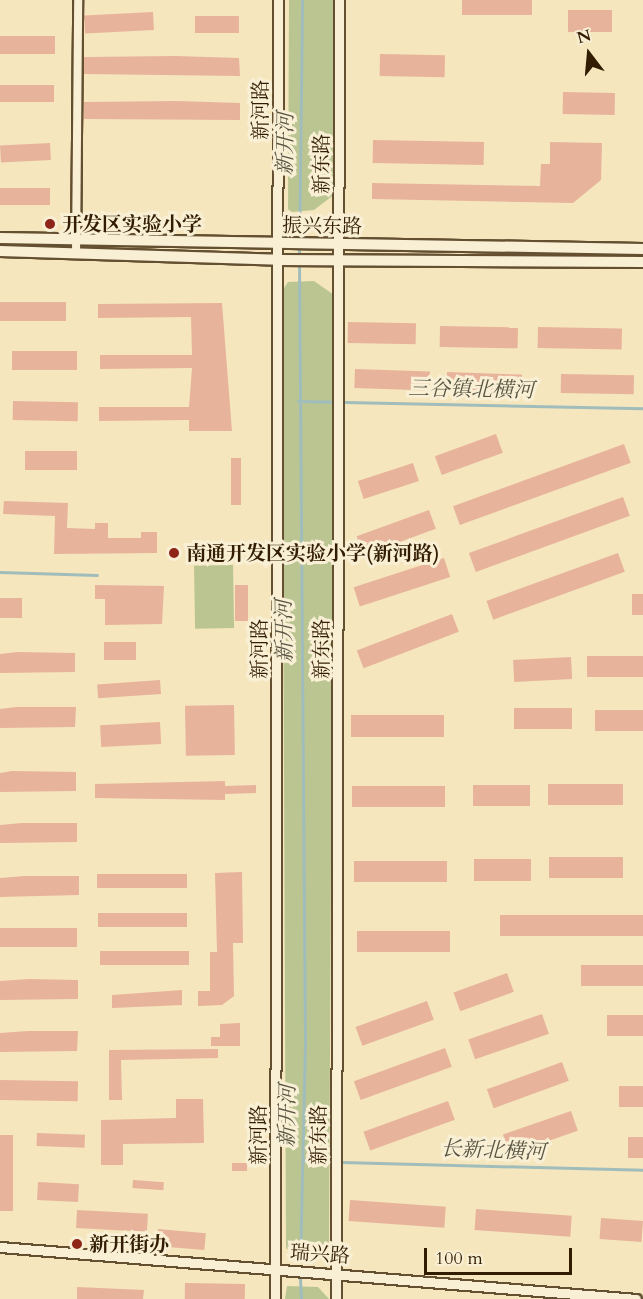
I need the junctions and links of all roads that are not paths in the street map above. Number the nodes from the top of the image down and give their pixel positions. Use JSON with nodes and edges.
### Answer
{"nodes":[{"id":1,"x":278,"y":0,"type":"edge"},
{"id":2,"x":339,"y":0,"type":"edge"},
{"id":3,"x":78,"y":1,"type":"edge"},
{"id":4,"x":0,"y":238,"type":"edge"},
{"id":5,"x":77,"y":239,"type":"junction"},
{"id":6,"x":284,"y":244,"type":"junction"},
{"id":7,"x":339,"y":244,"type":"junction"},
{"id":8,"x":643,"y":249,"type":"edge"},
{"id":9,"x":0,"y":251,"type":"edge"},
{"id":10,"x":76,"y":252,"type":"junction"},
{"id":11,"x":340,"y":259,"type":"junction"},
{"id":12,"x":279,"y":260,"type":"junction"},
{"id":13,"x":643,"y":262,"type":"edge"},
{"id":14,"x":0,"y":1247,"type":"edge"},
{"id":15,"x":275,"y":1268,"type":"junction"},
{"id":16,"x":336,"y":1273,"type":"junction"},
{"id":17,"x":275,"y":1299,"type":"edge"},
{"id":18,"x":336,"y":1299,"type":"edge"},
{"id":19,"x":636,"y":1299,"type":"edge"}],
"edges":[{"from":1,"to":6,"type":"street","name":"新河路"},
{"from":2,"to":7,"type":"street","name":"新东路"},
{"from":3,"to":5,"type":"street"},
{"from":4,"to":5,"type":"main road","name":"振兴东路"},
{"from":5,"to":6,"type":"main road","name":"振兴东路"},
{"from":5,"to":10,"type":"street"},
{"from":6,"to":7,"type":"main road","name":"振兴东路"},
{"from":6,"to":12,"type":"street","name":"新河路"},
{"from":7,"to":8,"type":"main road","name":"振兴东路"},
{"from":7,"to":11,"type":"street","name":"新东路"},
{"from":9,"to":10,"type":"main road","name":"振兴东路"},
{"from":10,"to":12,"type":"main road","name":"振兴东路"},
{"from":11,"to":12,"type":"main road","name":"振兴东路"},
{"from":11,"to":13,"type":"main road","name":"振兴东路"},
{"from":11,"to":16,"type":"street","name":"新东路"},
{"from":12,"to":15,"type":"street","name":"新河路"},
{"from":14,"to":15,"type":"street","name":"瑞兴路"},
{"from":15,"to":16,"type":"street","name":"瑞兴路"},
{"from":15,"to":17,"type":"street","name":"新河路"},
{"from":16,"to":18,"type":"street","name":"新东路"},
{"from":16,"to":19,"type":"street","name":"瑞兴路"}]}
